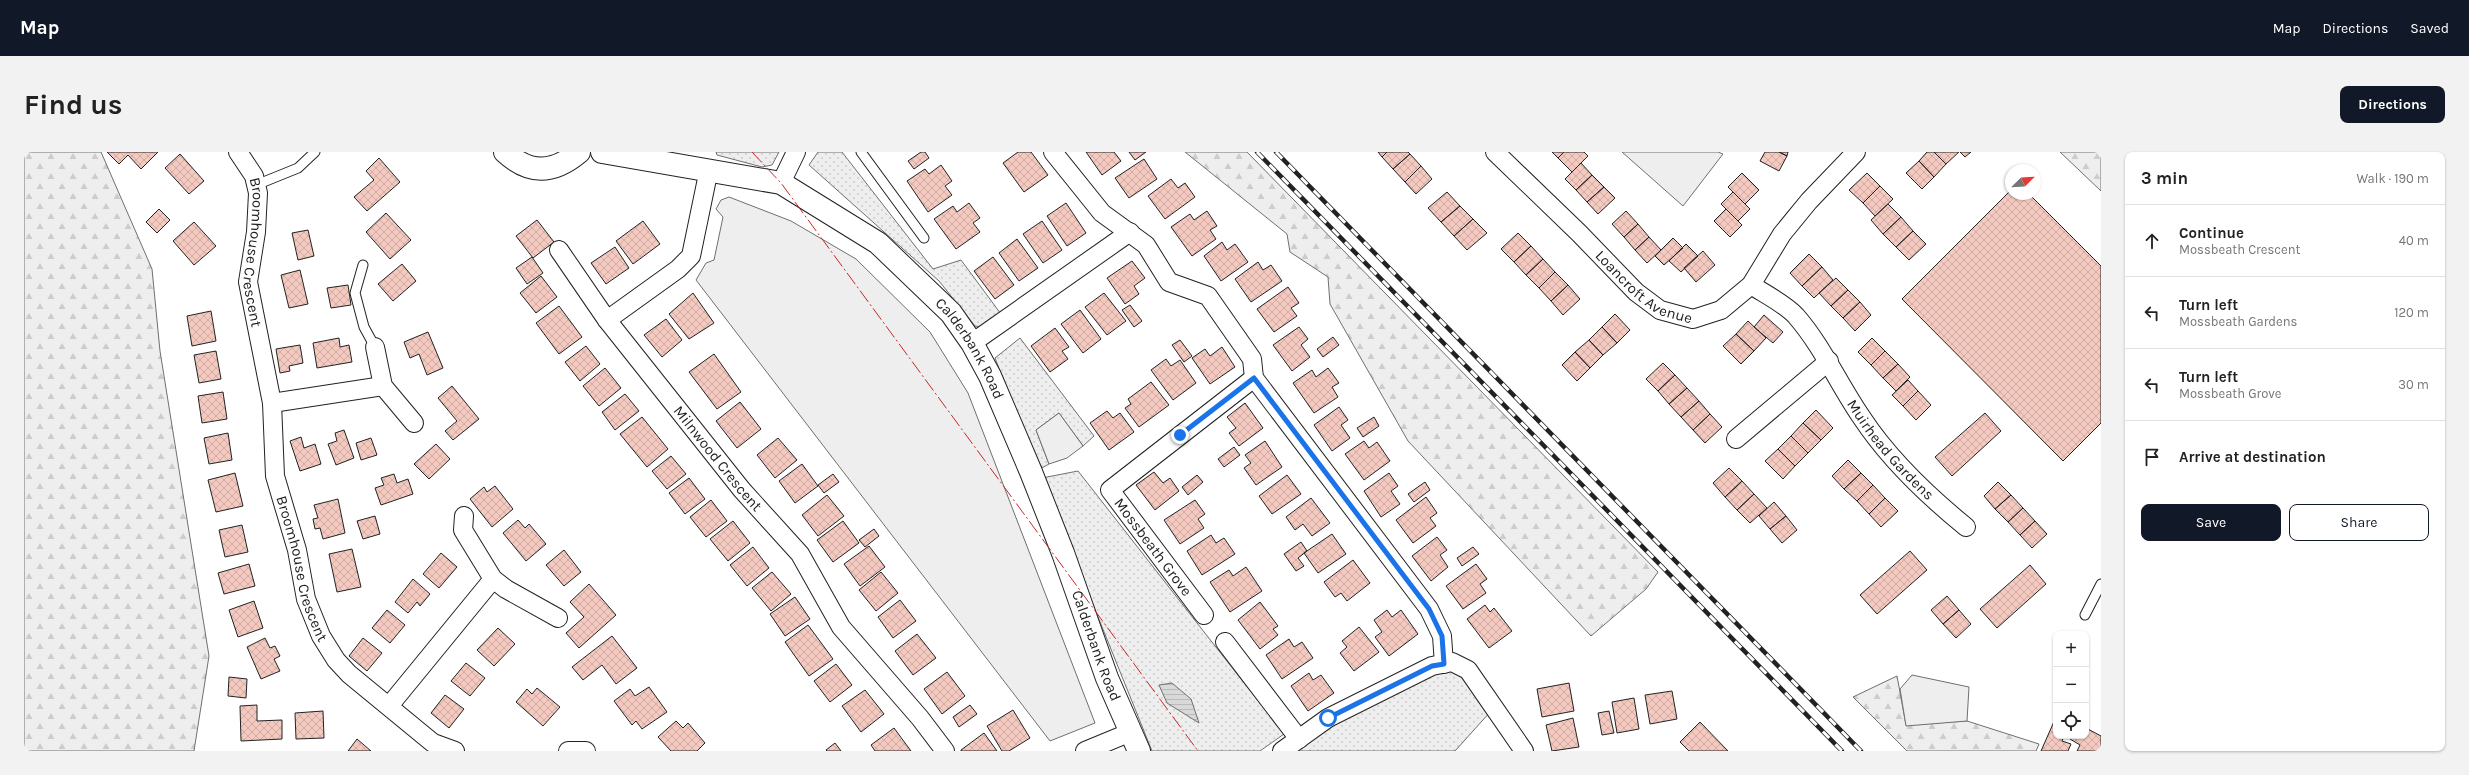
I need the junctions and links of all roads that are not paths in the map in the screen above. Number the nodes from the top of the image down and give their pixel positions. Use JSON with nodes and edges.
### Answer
{"nodes":[{"id":1,"x":238,"y":152,"type":"edge"},
{"id":2,"x":315,"y":152,"type":"edge"},
{"id":3,"x":505,"y":152,"type":"edge"},
{"id":4,"x":579,"y":152,"type":"edge"},
{"id":5,"x":602,"y":152,"type":"edge"},
{"id":6,"x":796,"y":152,"type":"edge"},
{"id":7,"x":862,"y":152,"type":"edge"},
{"id":8,"x":1053,"y":152,"type":"edge"},
{"id":9,"x":1495,"y":152,"type":"edge"},
{"id":10,"x":1856,"y":152,"type":"edge"},
{"id":11,"x":709,"y":169,"type":"junction"},
{"id":12,"x":781,"y":182,"type":"junction"},
{"id":13,"x":256,"y":185,"type":"junction"},
{"id":14,"x":1130,"y":232,"type":"junction"},
{"id":15,"x":924,"y":238,"type":"dead end"},
{"id":16,"x":559,"y":250,"type":"dead end"},
{"id":17,"x":363,"y":265,"type":"dead end"},
{"id":18,"x":1751,"y":285,"type":"junction"},
{"id":19,"x":607,"y":320,"type":"junction"},
{"id":20,"x":972,"y":343,"type":"junction"},
{"id":21,"x":375,"y":347,"type":"joint"},
{"id":22,"x":1829,"y":361,"type":"junction"},
{"id":23,"x":1254,"y":378,"type":"junction"},
{"id":24,"x":383,"y":386,"type":"junction"},
{"id":25,"x":272,"y":403,"type":"junction"},
{"id":26,"x":414,"y":423,"type":"dead end"},
{"id":27,"x":1736,"y":439,"type":"dead end"},
{"id":28,"x":464,"y":516,"type":"dead end"},
{"id":29,"x":1966,"y":527,"type":"dead end"},
{"id":30,"x":493,"y":579,"type":"junction"},
{"id":31,"x":2101,"y":584,"type":"edge"},
{"id":32,"x":1204,"y":615,"type":"dead end"},
{"id":33,"x":2084,"y":615,"type":"dead end"},
{"id":34,"x":558,"y":618,"type":"dead end"},
{"id":35,"x":1226,"y":642,"type":"dead end"},
{"id":36,"x":1444,"y":664,"type":"junction"},
{"id":37,"x":389,"y":706,"type":"junction"},
{"id":38,"x":1299,"y":739,"type":"junction"},
{"id":39,"x":1135,"y":742,"type":"edge"},
{"id":40,"x":455,"y":751,"type":"edge"},
{"id":41,"x":568,"y":751,"type":"edge"},
{"id":42,"x":586,"y":751,"type":"edge"},
{"id":43,"x":945,"y":751,"type":"edge"},
{"id":44,"x":1085,"y":751,"type":"edge"},
{"id":45,"x":1282,"y":751,"type":"edge"},
{"id":46,"x":1524,"y":751,"type":"edge"}],
"edges":[{"from":1,"to":13,"type":"street","name":"Broomhouse Crescent"},
{"from":2,"to":13,"type":"lane"},
{"from":3,"to":4,"type":"street"},
{"from":5,"to":11,"type":"street","name":"Calderbank Road"},
{"from":6,"to":12,"type":"street"},
{"from":7,"to":15,"type":"lane"},
{"from":8,"to":14,"type":"street"},
{"from":9,"to":18,"type":"street","name":"Loancroft Avenue"},
{"from":10,"to":18,"type":"street","name":"Loancroft Avenue"},
{"from":11,"to":12,"type":"street","name":"Calderbank Road"},
{"from":11,"to":19,"type":"street"},
{"from":12,"to":20,"type":"street","name":"Calderbank Road"},
{"from":13,"to":25,"type":"street","name":"Broomhouse Crescent"},
{"from":14,"to":20,"type":"street"},
{"from":14,"to":23,"type":"street"},
{"from":16,"to":19,"type":"street","name":"Milnwood Crescent"},
{"from":17,"to":21,"type":"lane"},
{"from":18,"to":22,"type":"street","name":"Muirhead Gardens"},
{"from":19,"to":43,"type":"street","name":"Milnwood Crescent"},
{"from":20,"to":39,"type":"street","name":"Calderbank Road"},
{"from":21,"to":24,"type":"street"},
{"from":22,"to":27,"type":"street"},
{"from":22,"to":29,"type":"street","name":"Muirhead Gardens"},
{"from":23,"to":32,"type":"street","name":"Mossbeath Grove"},
{"from":23,"to":36,"type":"street"},
{"from":24,"to":25,"type":"street"},
{"from":24,"to":26,"type":"street"},
{"from":25,"to":37,"type":"street","name":"Broomhouse Crescent"},
{"from":28,"to":30,"type":"street"},
{"from":30,"to":34,"type":"street"},
{"from":30,"to":37,"type":"street"},
{"from":31,"to":33,"type":"lane"},
{"from":35,"to":38,"type":"street"},
{"from":36,"to":38,"type":"street"},
{"from":36,"to":46,"type":"street"},
{"from":37,"to":40,"type":"street","name":"Broomhouse Crescent"},
{"from":38,"to":45,"type":"street"},
{"from":39,"to":44,"type":"street"},
{"from":41,"to":42,"type":"street"}]}
